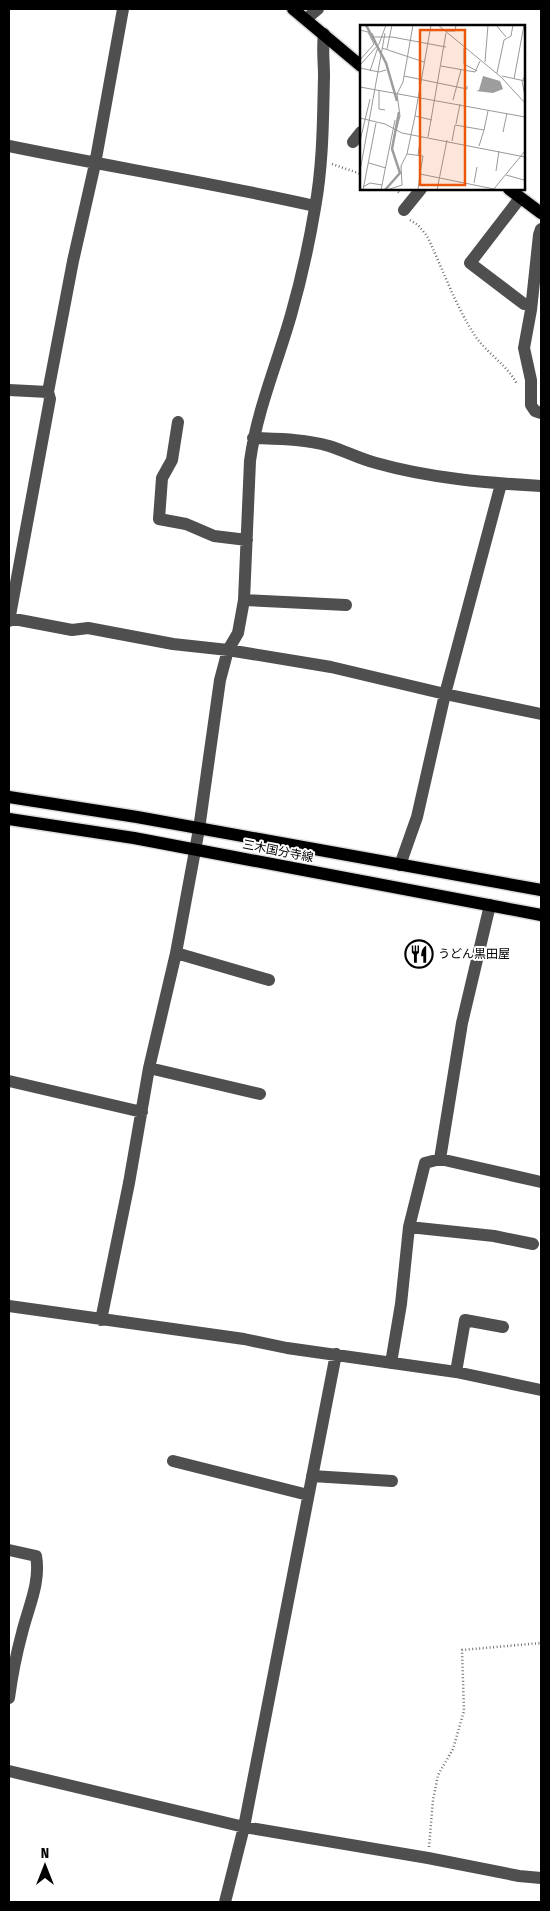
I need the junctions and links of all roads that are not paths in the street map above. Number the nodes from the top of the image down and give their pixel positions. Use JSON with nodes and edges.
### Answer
{"nodes":[{"id":1,"x":123,"y":9,"type":"edge"},
{"id":2,"x":293,"y":9,"type":"edge"},
{"id":3,"x":318,"y":9,"type":"edge"},
{"id":4,"x":306,"y":19,"type":"junction"},
{"id":5,"x":324,"y":34,"type":"junction"},
{"id":6,"x":360,"y":65,"type":"edge"},
{"id":7,"x":9,"y":146,"type":"edge"},
{"id":8,"x":95,"y":164,"type":"junction"},
{"id":9,"x":421,"y":190,"type":"edge"},
{"id":10,"x":510,"y":190,"type":"edge"},
{"id":11,"x":520,"y":198,"type":"junction"},
{"id":12,"x":315,"y":206,"type":"junction"},
{"id":13,"x":404,"y":210,"type":"road end"},
{"id":14,"x":541,"y":213,"type":"edge"},
{"id":15,"x":541,"y":229,"type":"edge"},
{"id":16,"x":524,"y":304,"type":"dead end"},
{"id":17,"x":9,"y":390,"type":"edge"},
{"id":18,"x":48,"y":392,"type":"junction"},
{"id":19,"x":541,"y":413,"type":"edge"},
{"id":20,"x":178,"y":422,"type":"dead end"},
{"id":21,"x":253,"y":438,"type":"junction"},
{"id":22,"x":501,"y":484,"type":"junction"},
{"id":23,"x":541,"y":486,"type":"edge"},
{"id":24,"x":246,"y":540,"type":"junction"},
{"id":25,"x":244,"y":600,"type":"junction"},
{"id":26,"x":346,"y":605,"type":"dead end"},
{"id":27,"x":9,"y":619,"type":"edge"},
{"id":28,"x":228,"y":650,"type":"junction"},
{"id":29,"x":445,"y":694,"type":"junction"},
{"id":30,"x":541,"y":714,"type":"edge"},
{"id":31,"x":9,"y":797,"type":"edge"},
{"id":32,"x":9,"y":818,"type":"edge"},
{"id":33,"x":199,"y":829,"type":"junction"},
{"id":34,"x":195,"y":850,"type":"junction"},
{"id":35,"x":400,"y":865,"type":"junction"},
{"id":36,"x":541,"y":890,"type":"edge"},
{"id":37,"x":490,"y":905,"type":"junction"},
{"id":38,"x":541,"y":915,"type":"edge"},
{"id":39,"x":176,"y":953,"type":"junction"},
{"id":40,"x":269,"y":980,"type":"dead end"},
{"id":41,"x":149,"y":1068,"type":"junction"},
{"id":42,"x":9,"y":1081,"type":"edge"},
{"id":43,"x":260,"y":1094,"type":"dead end"},
{"id":44,"x":142,"y":1112,"type":"junction"},
{"id":45,"x":440,"y":1158,"type":"junction"},
{"id":46,"x":541,"y":1182,"type":"edge"},
{"id":47,"x":409,"y":1227,"type":"junction"},
{"id":48,"x":533,"y":1244,"type":"dead end"},
{"id":49,"x":9,"y":1309,"type":"edge"},
{"id":50,"x":101,"y":1320,"type":"junction"},
{"id":51,"x":503,"y":1327,"type":"dead end"},
{"id":52,"x":336,"y":1354,"type":"junction"},
{"id":53,"x":391,"y":1363,"type":"junction"},
{"id":54,"x":456,"y":1372,"type":"junction"},
{"id":55,"x":541,"y":1390,"type":"edge"},
{"id":56,"x":173,"y":1461,"type":"dead end"},
{"id":57,"x":312,"y":1476,"type":"junction"},
{"id":58,"x":392,"y":1481,"type":"dead end"},
{"id":59,"x":308,"y":1495,"type":"junction"},
{"id":60,"x":9,"y":1550,"type":"edge"},
{"id":61,"x":9,"y":1698,"type":"edge"},
{"id":62,"x":9,"y":1771,"type":"edge"},
{"id":63,"x":244,"y":1827,"type":"junction"},
{"id":64,"x":541,"y":1878,"type":"edge"},
{"id":65,"x":224,"y":1902,"type":"edge"}],
"edges":[{"from":1,"to":8,"type":"street"},
{"from":2,"to":4,"type":"main road"},
{"from":3,"to":4,"type":"street"},
{"from":4,"to":5,"type":"main road"},
{"from":5,"to":6,"type":"main road"},
{"from":5,"to":12,"type":"street"},
{"from":7,"to":8,"type":"street"},
{"from":8,"to":12,"type":"street"},
{"from":8,"to":18,"type":"street"},
{"from":9,"to":13,"type":"street"},
{"from":10,"to":11,"type":"main road"},
{"from":11,"to":14,"type":"main road"},
{"from":11,"to":16,"type":"street"},
{"from":12,"to":21,"type":"street"},
{"from":15,"to":19,"type":"street"},
{"from":17,"to":18,"type":"street"},
{"from":18,"to":27,"type":"street"},
{"from":20,"to":24,"type":"street"},
{"from":21,"to":22,"type":"street"},
{"from":21,"to":24,"type":"street"},
{"from":22,"to":23,"type":"street"},
{"from":22,"to":29,"type":"street"},
{"from":24,"to":25,"type":"street"},
{"from":25,"to":26,"type":"street"},
{"from":25,"to":28,"type":"street"},
{"from":27,"to":28,"type":"street"},
{"from":28,"to":29,"type":"street"},
{"from":28,"to":33,"type":"street"},
{"from":29,"to":30,"type":"street"},
{"from":29,"to":35,"type":"street"},
{"from":31,"to":33,"type":"main road","name":"三木国分寺線"},
{"from":32,"to":34,"type":"main road","name":"三木国分寺線"},
{"from":33,"to":34,"type":"street"},
{"from":33,"to":35,"type":"main road","name":"三木国分寺線"},
{"from":34,"to":37,"type":"main road","name":"三木国分寺線"},
{"from":34,"to":39,"type":"street"},
{"from":35,"to":36,"type":"main road","name":"三木国分寺線"},
{"from":37,"to":38,"type":"main road","name":"三木国分寺線"},
{"from":37,"to":45,"type":"street"},
{"from":39,"to":40,"type":"street"},
{"from":39,"to":41,"type":"street"},
{"from":41,"to":43,"type":"street"},
{"from":41,"to":44,"type":"street"},
{"from":42,"to":44,"type":"street"},
{"from":44,"to":50,"type":"street"},
{"from":45,"to":46,"type":"street"},
{"from":45,"to":47,"type":"street"},
{"from":47,"to":48,"type":"street"},
{"from":47,"to":53,"type":"street"},
{"from":49,"to":50,"type":"street"},
{"from":50,"to":52,"type":"street"},
{"from":51,"to":54,"type":"street"},
{"from":52,"to":53,"type":"street"},
{"from":52,"to":57,"type":"street"},
{"from":53,"to":54,"type":"street"},
{"from":54,"to":55,"type":"street"},
{"from":56,"to":59,"type":"street"},
{"from":57,"to":58,"type":"street"},
{"from":57,"to":59,"type":"street"},
{"from":59,"to":63,"type":"street"},
{"from":60,"to":61,"type":"street"},
{"from":62,"to":63,"type":"street"},
{"from":63,"to":64,"type":"street"},
{"from":63,"to":65,"type":"street"}]}
